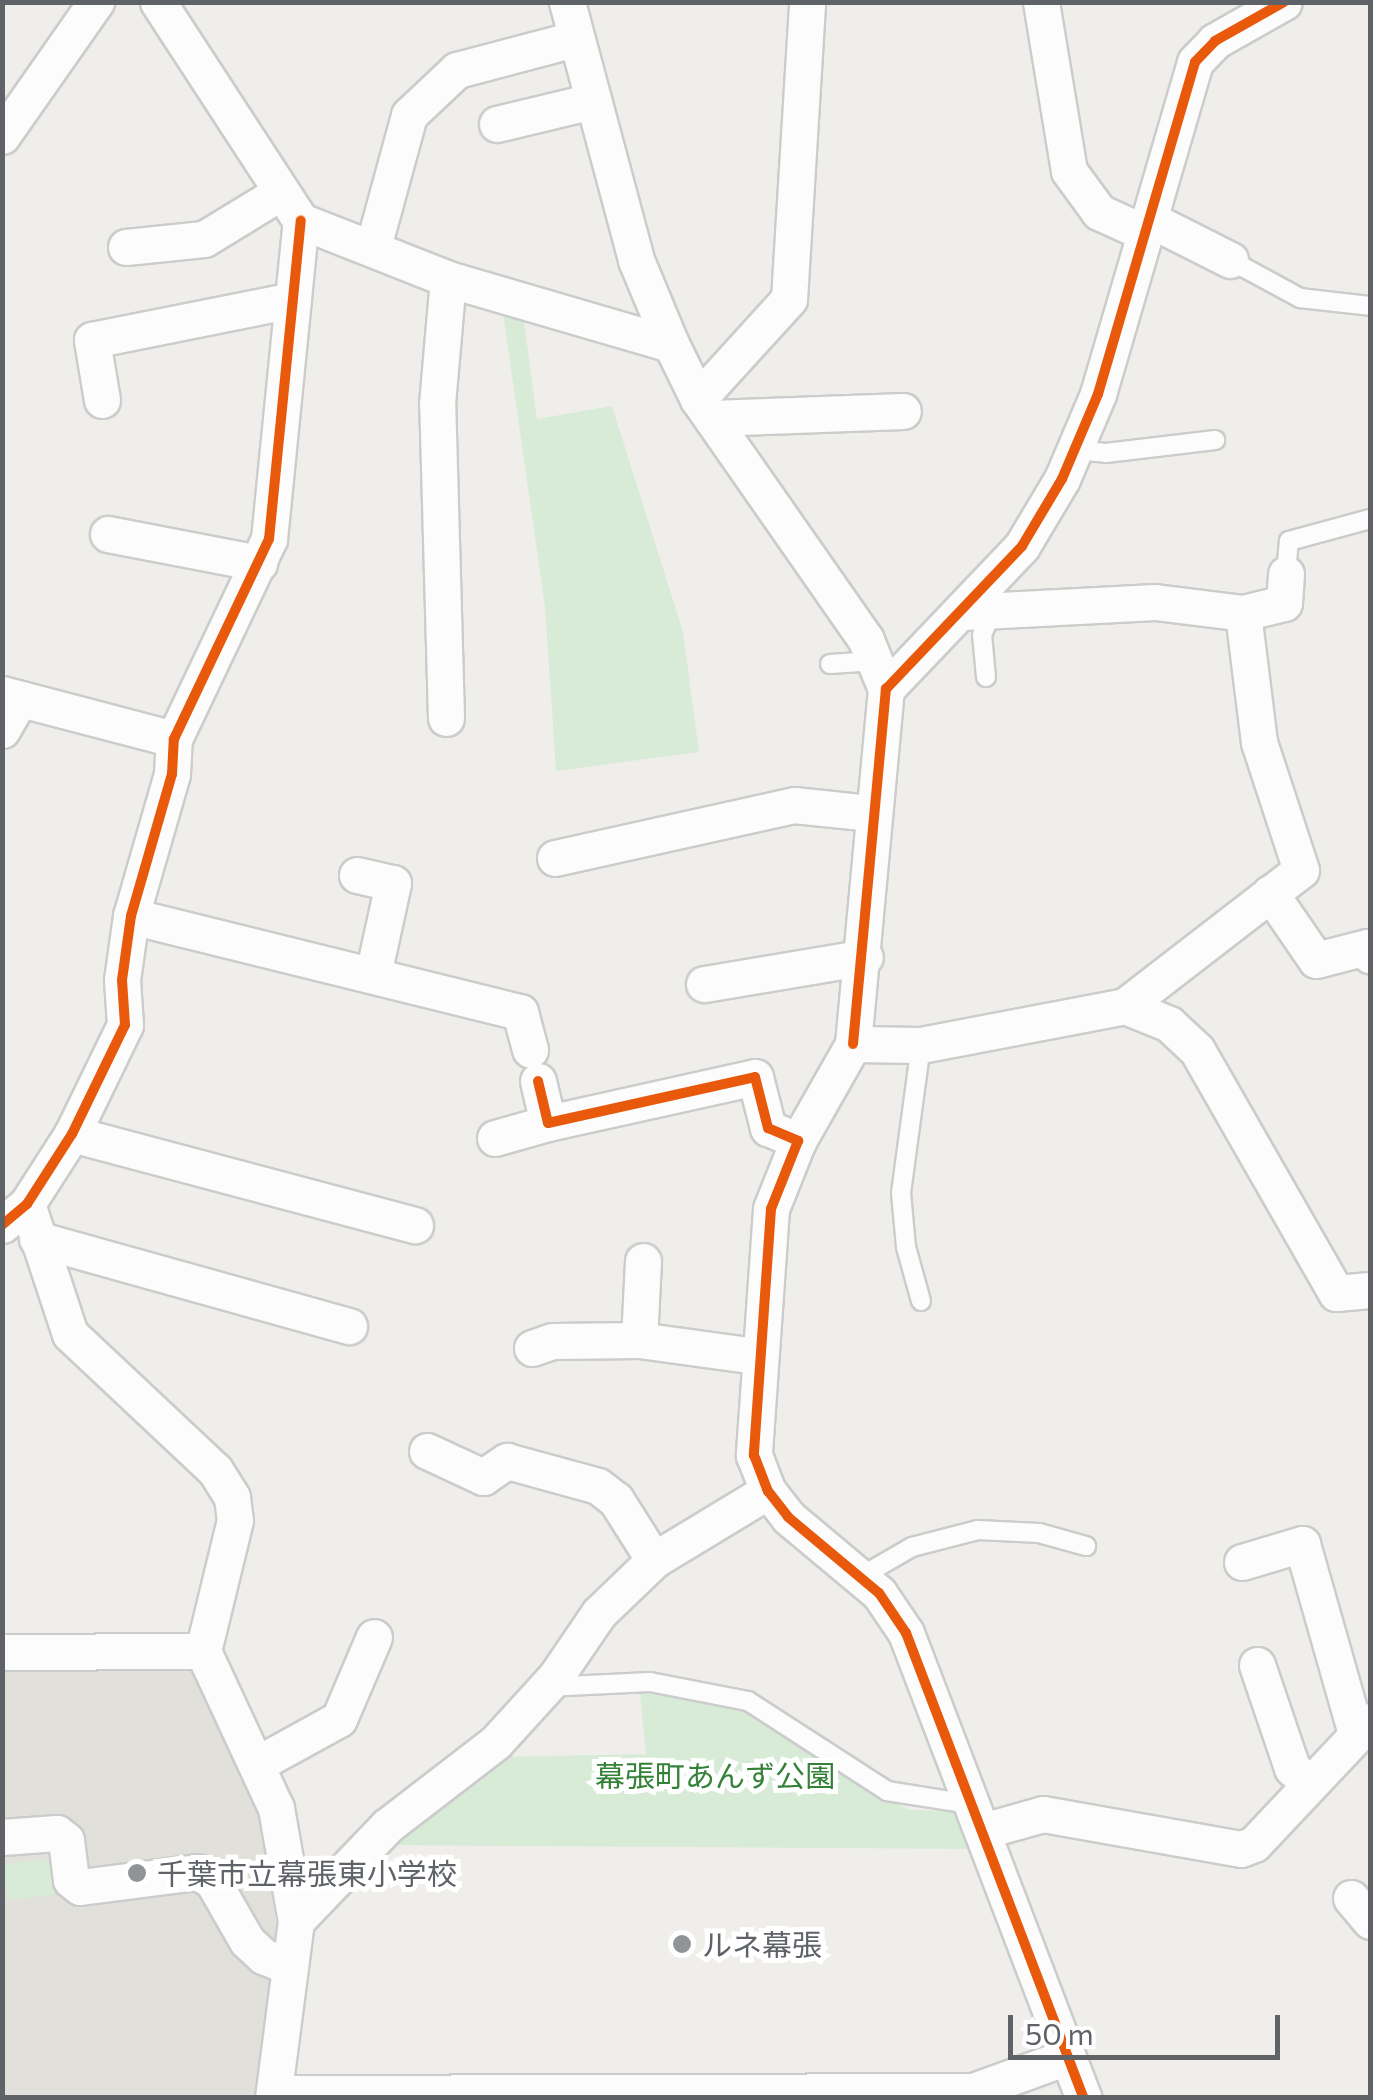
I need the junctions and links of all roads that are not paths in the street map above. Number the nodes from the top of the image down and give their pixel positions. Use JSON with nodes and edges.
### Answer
{"nodes":[{"id":1,"x":96,"y":2,"type":"edge"},
{"id":2,"x":158,"y":2,"type":"edge"},
{"id":3,"x":567,"y":2,"type":"edge"},
{"id":4,"x":807,"y":2,"type":"edge"},
{"id":5,"x":1041,"y":2,"type":"edge"},
{"id":6,"x":1284,"y":2,"type":"edge"},
{"id":7,"x":574,"y":40,"type":"junction"},
{"id":8,"x":593,"y":101,"type":"junction"},
{"id":9,"x":497,"y":124,"type":"dead end"},
{"id":10,"x":2,"y":136,"type":"edge"},
{"id":11,"x":291,"y":207,"type":"junction"},
{"id":12,"x":1147,"y":226,"type":"junction"},
{"id":13,"x":126,"y":248,"type":"dead end"},
{"id":14,"x":373,"y":248,"type":"junction"},
{"id":15,"x":1230,"y":260,"type":"joint"},
{"id":16,"x":448,"y":279,"type":"junction"},
{"id":17,"x":293,"y":300,"type":"junction"},
{"id":18,"x":1370,"y":306,"type":"edge"},
{"id":19,"x":671,"y":344,"type":"junction"},
{"id":20,"x":102,"y":400,"type":"dead end"},
{"id":21,"x":705,"y":408,"type":"junction"},
{"id":22,"x":903,"y":411,"type":"dead end"},
{"id":23,"x":1215,"y":440,"type":"dead end"},
{"id":24,"x":1074,"y":450,"type":"junction"},
{"id":25,"x":1370,"y":519,"type":"edge"},
{"id":26,"x":108,"y":534,"type":"dead end"},
{"id":27,"x":259,"y":563,"type":"junction"},
{"id":28,"x":1286,"y":574,"type":"joint"},
{"id":29,"x":977,"y":611,"type":"junction"},
{"id":30,"x":1243,"y":613,"type":"junction"},
{"id":31,"x":830,"y":664,"type":"dead end"},
{"id":32,"x":880,"y":674,"type":"junction"},
{"id":33,"x":986,"y":677,"type":"dead end"},
{"id":34,"x":8,"y":709,"type":"edge"},
{"id":35,"x":446,"y":718,"type":"dead end"},
{"id":36,"x":174,"y":739,"type":"junction"},
{"id":37,"x":870,"y":813,"type":"junction"},
{"id":38,"x":555,"y":858,"type":"dead end"},
{"id":39,"x":358,"y":876,"type":"dead end"},
{"id":40,"x":1270,"y":893,"type":"junction"},
{"id":41,"x":131,"y":916,"type":"junction"},
{"id":42,"x":1370,"y":955,"type":"edge"},
{"id":43,"x":865,"y":957,"type":"junction"},
{"id":44,"x":373,"y":975,"type":"junction"},
{"id":45,"x":704,"y":984,"type":"dead end"},
{"id":46,"x":1125,"y":1006,"type":"junction"},
{"id":47,"x":853,"y":1044,"type":"junction"},
{"id":48,"x":921,"y":1045,"type":"junction"},
{"id":49,"x":548,"y":1123,"type":"junction"},
{"id":50,"x":72,"y":1134,"type":"junction"},
{"id":51,"x":495,"y":1138,"type":"dead end"},
{"id":52,"x":798,"y":1141,"type":"junction"},
{"id":53,"x":15,"y":1215,"type":"edge"},
{"id":54,"x":415,"y":1225,"type":"dead end"},
{"id":55,"x":37,"y":1240,"type":"junction"},
{"id":56,"x":642,"y":1261,"type":"dead end"},
{"id":57,"x":1370,"y":1290,"type":"edge"},
{"id":58,"x":922,"y":1300,"type":"dead end"},
{"id":59,"x":349,"y":1326,"type":"dead end"},
{"id":60,"x":639,"y":1340,"type":"junction"},
{"id":61,"x":532,"y":1348,"type":"dead end"},
{"id":62,"x":756,"y":1356,"type":"junction"},
{"id":63,"x":427,"y":1451,"type":"dead end"},
{"id":64,"x":768,"y":1492,"type":"junction"},
{"id":65,"x":1086,"y":1546,"type":"dead end"},
{"id":66,"x":654,"y":1560,"type":"junction"},
{"id":67,"x":1242,"y":1562,"type":"dead end"},
{"id":68,"x":860,"y":1577,"type":"junction"},
{"id":69,"x":374,"y":1638,"type":"dead end"},
{"id":70,"x":2,"y":1652,"type":"edge"},
{"id":71,"x":202,"y":1652,"type":"junction"},
{"id":72,"x":1257,"y":1666,"type":"dead end"},
{"id":73,"x":546,"y":1687,"type":"junction"},
{"id":74,"x":1364,"y":1727,"type":"edge"},
{"id":75,"x":259,"y":1764,"type":"junction"},
{"id":76,"x":1307,"y":1781,"type":"junction"},
{"id":77,"x":981,"y":1818,"type":"junction"},
{"id":78,"x":2,"y":1837,"type":"edge"},
{"id":79,"x":296,"y":1921,"type":"junction"},
{"id":80,"x":290,"y":1966,"type":"junction"},
{"id":81,"x":1064,"y":2058,"type":"junction"},
{"id":82,"x":983,"y":2085,"type":"edge"},
{"id":83,"x":274,"y":2095,"type":"edge"},
{"id":84,"x":1084,"y":2098,"type":"edge"}],
"edges":[{"from":1,"to":10,"type":"street"},
{"from":2,"to":11,"type":"street"},
{"from":3,"to":7,"type":"street"},
{"from":4,"to":21,"type":"street"},
{"from":5,"to":12,"type":"street"},
{"from":6,"to":12,"type":"street"},
{"from":7,"to":8,"type":"street"},
{"from":7,"to":14,"type":"street"},
{"from":8,"to":9,"type":"street"},
{"from":8,"to":19,"type":"street"},
{"from":11,"to":13,"type":"street"},
{"from":11,"to":14,"type":"street"},
{"from":11,"to":17,"type":"street"},
{"from":12,"to":15,"type":"street"},
{"from":12,"to":24,"type":"street"},
{"from":14,"to":16,"type":"street"},
{"from":15,"to":18,"type":"lane"},
{"from":16,"to":19,"type":"street"},
{"from":16,"to":35,"type":"street"},
{"from":17,"to":20,"type":"street"},
{"from":17,"to":27,"type":"street"},
{"from":19,"to":21,"type":"street"},
{"from":21,"to":22,"type":"street"},
{"from":21,"to":32,"type":"street"},
{"from":23,"to":24,"type":"lane"},
{"from":24,"to":29,"type":"street"},
{"from":25,"to":28,"type":"lane"},
{"from":26,"to":27,"type":"street"},
{"from":27,"to":36,"type":"street"},
{"from":28,"to":30,"type":"street"},
{"from":29,"to":30,"type":"street"},
{"from":29,"to":32,"type":"street"},
{"from":29,"to":33,"type":"lane"},
{"from":30,"to":40,"type":"street"},
{"from":31,"to":32,"type":"lane"},
{"from":32,"to":37,"type":"street"},
{"from":34,"to":36,"type":"street"},
{"from":36,"to":41,"type":"street"},
{"from":37,"to":38,"type":"street"},
{"from":37,"to":43,"type":"street"},
{"from":39,"to":44,"type":"street"},
{"from":40,"to":42,"type":"street"},
{"from":40,"to":46,"type":"street"},
{"from":41,"to":44,"type":"street"},
{"from":41,"to":50,"type":"street"},
{"from":43,"to":45,"type":"street"},
{"from":43,"to":47,"type":"street"},
{"from":44,"to":49,"type":"street"},
{"from":46,"to":48,"type":"street"},
{"from":46,"to":57,"type":"street"},
{"from":47,"to":48,"type":"street"},
{"from":47,"to":52,"type":"street"},
{"from":48,"to":58,"type":"lane"},
{"from":49,"to":51,"type":"street"},
{"from":49,"to":52,"type":"street"},
{"from":50,"to":53,"type":"street"},
{"from":50,"to":54,"type":"street"},
{"from":52,"to":62,"type":"street"},
{"from":53,"to":55,"type":"street"},
{"from":55,"to":59,"type":"street"},
{"from":55,"to":71,"type":"street"},
{"from":56,"to":60,"type":"street"},
{"from":60,"to":61,"type":"street"},
{"from":60,"to":62,"type":"street"},
{"from":62,"to":64,"type":"street"},
{"from":63,"to":66,"type":"street"},
{"from":64,"to":66,"type":"street"},
{"from":64,"to":68,"type":"street"},
{"from":65,"to":68,"type":"lane"},
{"from":66,"to":73,"type":"street"},
{"from":67,"to":74,"type":"street"},
{"from":68,"to":77,"type":"street"},
{"from":69,"to":75,"type":"street"},
{"from":70,"to":71,"type":"street"},
{"from":71,"to":75,"type":"street"},
{"from":72,"to":76,"type":"street"},
{"from":73,"to":77,"type":"lane"},
{"from":73,"to":79,"type":"street"},
{"from":74,"to":76,"type":"street"},
{"from":75,"to":79,"type":"street"},
{"from":76,"to":77,"type":"street"},
{"from":77,"to":81,"type":"street"},
{"from":78,"to":80,"type":"street"},
{"from":79,"to":80,"type":"street"},
{"from":80,"to":83,"type":"street"},
{"from":81,"to":82,"type":"street"},
{"from":81,"to":84,"type":"street"},
{"from":82,"to":83,"type":"street"}]}
